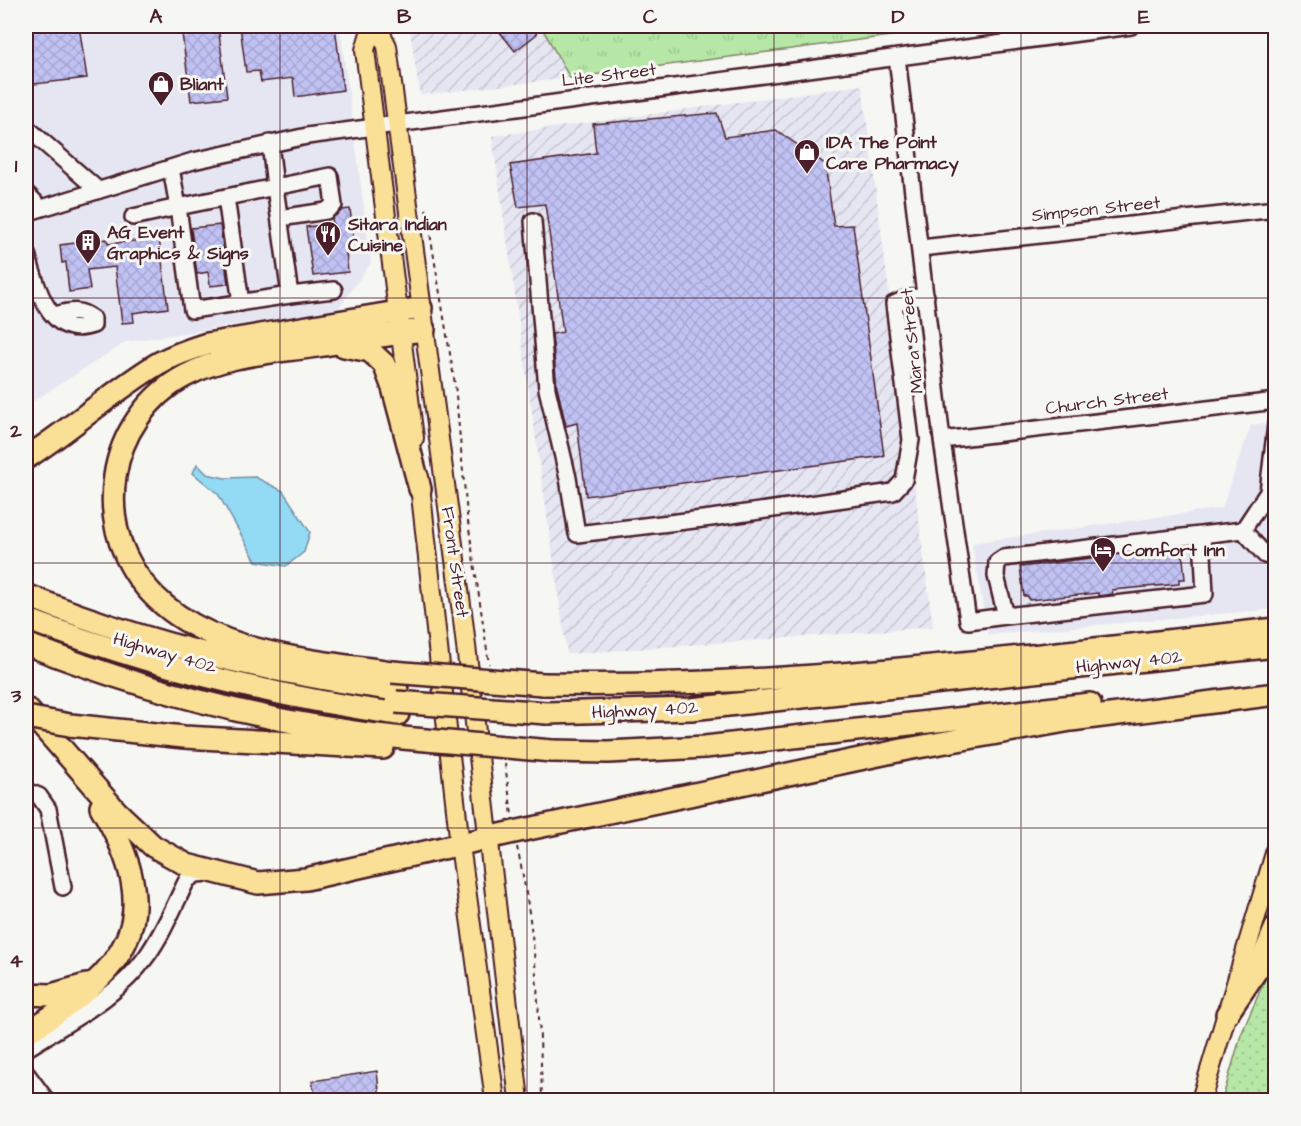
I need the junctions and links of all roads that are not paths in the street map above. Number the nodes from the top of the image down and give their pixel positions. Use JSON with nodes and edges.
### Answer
{"nodes":[{"id":1,"x":372,"y":26,"type":"edge"},
{"id":2,"x":377,"y":26,"type":"edge"},
{"id":3,"x":1131,"y":26,"type":"edge"},
{"id":4,"x":897,"y":57,"type":"junction"},
{"id":5,"x":385,"y":124,"type":"junction"},
{"id":6,"x":26,"y":127,"type":"edge"},
{"id":7,"x":270,"y":143,"type":"junction"},
{"id":8,"x":171,"y":168,"type":"junction"},
{"id":9,"x":275,"y":187,"type":"junction"},
{"id":10,"x":98,"y":190,"type":"junction"},
{"id":11,"x":26,"y":193,"type":"edge"},
{"id":12,"x":226,"y":197,"type":"junction"},
{"id":13,"x":178,"y":207,"type":"junction"},
{"id":14,"x":41,"y":208,"type":"junction"},
{"id":15,"x":1275,"y":209,"type":"edge"},
{"id":16,"x":26,"y":213,"type":"edge"},
{"id":17,"x":133,"y":217,"type":"dead end"},
{"id":18,"x":280,"y":218,"type":"junction"},
{"id":19,"x":533,"y":221,"type":"dead end"},
{"id":20,"x":921,"y":248,"type":"junction"},
{"id":21,"x":26,"y":250,"type":"edge"},
{"id":22,"x":334,"y":290,"type":"dead end"},
{"id":23,"x":291,"y":295,"type":"junction"},
{"id":24,"x":927,"y":296,"type":"junction"},
{"id":25,"x":241,"y":303,"type":"junction"},
{"id":26,"x":421,"y":308,"type":"junction"},
{"id":27,"x":54,"y":315,"type":"dead end"},
{"id":28,"x":399,"y":322,"type":"junction"},
{"id":29,"x":424,"y":330,"type":"junction"},
{"id":30,"x":317,"y":346,"type":"junction"},
{"id":31,"x":1275,"y":401,"type":"edge"},
{"id":32,"x":1275,"y":425,"type":"edge"},
{"id":33,"x":942,"y":440,"type":"junction"},
{"id":34,"x":26,"y":458,"type":"edge"},
{"id":35,"x":420,"y":489,"type":"junction"},
{"id":36,"x":1243,"y":530,"type":"junction"},
{"id":37,"x":1202,"y":535,"type":"junction"},
{"id":38,"x":1275,"y":558,"type":"edge"},
{"id":39,"x":26,"y":595,"type":"edge"},
{"id":40,"x":26,"y":607,"type":"edge"},
{"id":41,"x":1006,"y":616,"type":"junction"},
{"id":42,"x":26,"y":619,"type":"edge"},
{"id":43,"x":1275,"y":629,"type":"edge"},
{"id":44,"x":26,"y":644,"type":"edge"},
{"id":45,"x":1275,"y":646,"type":"edge"},
{"id":46,"x":1275,"y":660,"type":"edge"},
{"id":47,"x":1275,"y":684,"type":"edge"},
{"id":48,"x":1275,"y":694,"type":"edge"},
{"id":49,"x":396,"y":695,"type":"junction"},
{"id":50,"x":546,"y":706,"type":"junction"},
{"id":51,"x":26,"y":707,"type":"edge"},
{"id":52,"x":26,"y":717,"type":"edge"},
{"id":53,"x":404,"y":743,"type":"junction"},
{"id":54,"x":75,"y":763,"type":"junction"},
{"id":55,"x":26,"y":791,"type":"edge"},
{"id":56,"x":490,"y":838,"type":"junction"},
{"id":57,"x":460,"y":845,"type":"junction"},
{"id":58,"x":1275,"y":850,"type":"edge"},
{"id":59,"x":211,"y":873,"type":"junction"},
{"id":60,"x":63,"y":887,"type":"dead end"},
{"id":61,"x":1275,"y":927,"type":"edge"},
{"id":62,"x":105,"y":974,"type":"junction"},
{"id":63,"x":26,"y":994,"type":"edge"},
{"id":64,"x":1227,"y":1014,"type":"junction"},
{"id":65,"x":26,"y":1033,"type":"edge"},
{"id":66,"x":26,"y":1049,"type":"edge"},
{"id":67,"x":26,"y":1073,"type":"edge"},
{"id":68,"x":46,"y":1101,"type":"edge"},
{"id":69,"x":495,"y":1101,"type":"edge"},
{"id":70,"x":519,"y":1101,"type":"edge"},
{"id":71,"x":1201,"y":1101,"type":"edge"}],
"edges":[{"from":1,"to":5,"type":"main road","name":"Front Street"},
{"from":2,"to":5,"type":"main road","name":"Front Street"},
{"from":3,"to":4,"type":"street","name":"Lite Street"},
{"from":4,"to":5,"type":"street","name":"Lite Street"},
{"from":4,"to":20,"type":"street","name":"Mara Street"},
{"from":5,"to":7,"type":"street","name":"Lite Street"},
{"from":5,"to":26,"type":"main road","name":"Front Street"},
{"from":5,"to":28,"type":"main road","name":"Front Street"},
{"from":6,"to":10,"type":"street"},
{"from":7,"to":8,"type":"street","name":"Lite Street"},
{"from":7,"to":9,"type":"street"},
{"from":8,"to":10,"type":"street","name":"Lite Street"},
{"from":8,"to":13,"type":"street"},
{"from":9,"to":12,"type":"street"},
{"from":9,"to":18,"type":"street"},
{"from":9,"to":18,"type":"street"},
{"from":10,"to":14,"type":"street","name":"Lite Street"},
{"from":11,"to":14,"type":"street"},
{"from":12,"to":13,"type":"street"},
{"from":12,"to":25,"type":"street"},
{"from":13,"to":17,"type":"street"},
{"from":13,"to":25,"type":"street"},
{"from":14,"to":16,"type":"street","name":"Lite Street"},
{"from":15,"to":20,"type":"street","name":"Simpson Street"},
{"from":18,"to":23,"type":"street"},
{"from":19,"to":24,"type":"street"},
{"from":20,"to":24,"type":"street","name":"Mara Street"},
{"from":21,"to":27,"type":"street"},
{"from":22,"to":23,"type":"street"},
{"from":23,"to":25,"type":"street"},
{"from":24,"to":33,"type":"street","name":"Mara Street"},
{"from":26,"to":28,"type":"highway"},
{"from":26,"to":29,"type":"main road","name":"Front Street"},
{"from":28,"to":29,"type":"highway"},
{"from":28,"to":30,"type":"highway"},
{"from":28,"to":34,"type":"highway"},
{"from":28,"to":35,"type":"main road","name":"Front Street"},
{"from":29,"to":56,"type":"main road","name":"Front Street"},
{"from":30,"to":35,"type":"highway"},
{"from":30,"to":49,"type":"highway"},
{"from":31,"to":33,"type":"street","name":"Church Street"},
{"from":32,"to":36,"type":"street"},
{"from":33,"to":41,"type":"street","name":"Mara Street"},
{"from":35,"to":57,"type":"main road","name":"Front Street"},
{"from":36,"to":37,"type":"street"},
{"from":36,"to":38,"type":"street"},
{"from":37,"to":41,"type":"street"},
{"from":37,"to":41,"type":"street"},
{"from":39,"to":49,"type":"highway"},
{"from":40,"to":49,"type":"highway","name":"Highway 402"},
{"from":42,"to":49,"type":"highway"},
{"from":43,"to":50,"type":"highway"},
{"from":44,"to":53,"type":"highway","name":"Highway 402"},
{"from":45,"to":50,"type":"highway","name":"Highway 402"},
{"from":46,"to":50,"type":"highway"},
{"from":47,"to":53,"type":"highway","name":"Highway 402","bridge":true},
{"from":48,"to":56,"type":"highway"},
{"from":49,"to":50,"type":"highway","name":"Highway 402","bridge":true},
{"from":49,"to":50,"type":"highway","bridge":true},
{"from":51,"to":54,"type":"highway"},
{"from":52,"to":53,"type":"highway","bridge":true},
{"from":54,"to":59,"type":"highway"},
{"from":54,"to":62,"type":"highway"},
{"from":55,"to":60,"type":"street"},
{"from":56,"to":57,"type":"highway"},
{"from":56,"to":70,"type":"main road","name":"Front Street"},
{"from":57,"to":59,"type":"highway"},
{"from":57,"to":69,"type":"main road","name":"Front Street"},
{"from":58,"to":64,"type":"main road"},
{"from":59,"to":66,"type":"street"},
{"from":61,"to":64,"type":"highway"},
{"from":62,"to":63,"type":"highway"},
{"from":62,"to":65,"type":"highway"},
{"from":64,"to":71,"type":"main road"},
{"from":67,"to":68,"type":"street"}]}
